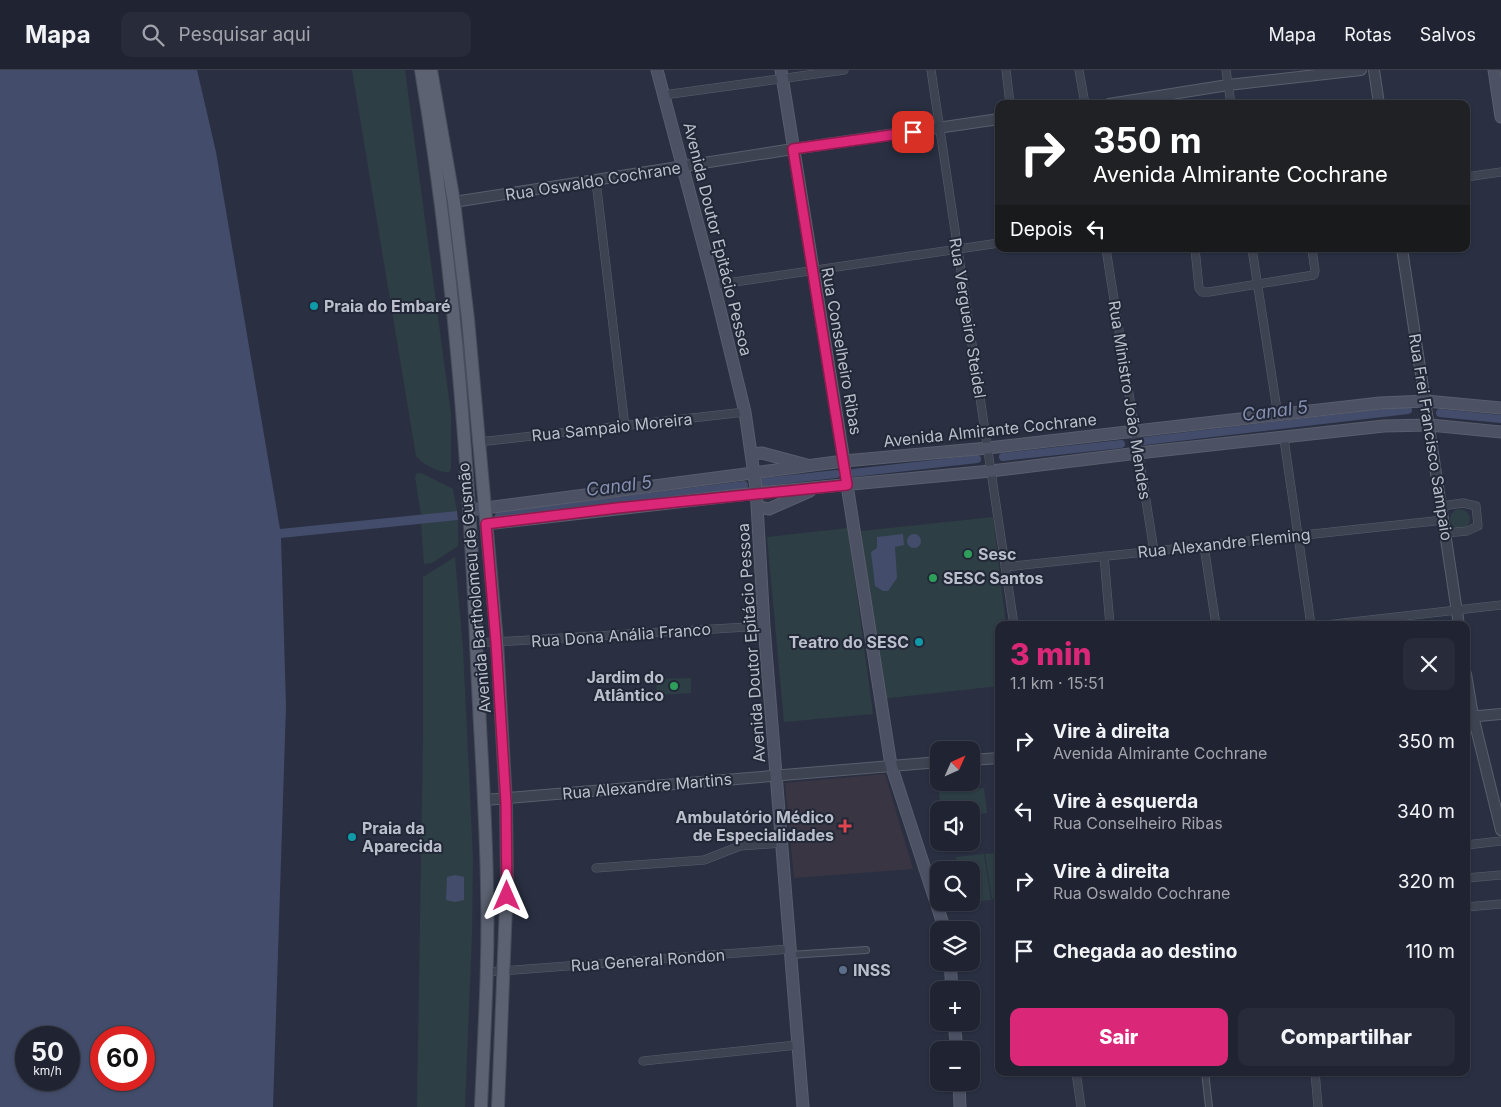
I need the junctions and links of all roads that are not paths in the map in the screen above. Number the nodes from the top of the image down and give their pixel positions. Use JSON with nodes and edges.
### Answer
{"nodes":[{"id":1,"x":421,"y":70,"type":"edge"},
{"id":2,"x":431,"y":70,"type":"edge"},
{"id":3,"x":658,"y":70,"type":"edge"},
{"id":4,"x":844,"y":70,"type":"edge"},
{"id":5,"x":931,"y":70,"type":"edge"},
{"id":6,"x":1006,"y":70,"type":"edge"},
{"id":7,"x":1080,"y":70,"type":"edge"},
{"id":8,"x":1226,"y":70,"type":"edge"},
{"id":9,"x":1361,"y":70,"type":"edge"},
{"id":10,"x":1374,"y":70,"type":"edge"},
{"id":11,"x":1494,"y":70,"type":"edge"},
{"id":12,"x":1307,"y":73,"type":"edge"},
{"id":13,"x":781,"y":75,"type":"edge"},
{"id":14,"x":1228,"y":85,"type":"junction"},
{"id":15,"x":664,"y":95,"type":"junction"},
{"id":16,"x":1010,"y":100,"type":"edge"},
{"id":17,"x":1084,"y":100,"type":"edge"},
{"id":18,"x":1134,"y":100,"type":"edge"},
{"id":19,"x":1230,"y":100,"type":"edge"},
{"id":20,"x":1378,"y":100,"type":"edge"},
{"id":21,"x":1501,"y":117,"type":"edge"},
{"id":22,"x":995,"y":120,"type":"edge"},
{"id":23,"x":940,"y":128,"type":"junction"},
{"id":24,"x":793,"y":149,"type":"junction"},
{"id":25,"x":683,"y":167,"type":"junction"},
{"id":26,"x":1501,"y":172,"type":"edge"},
{"id":27,"x":1470,"y":176,"type":"edge"},
{"id":28,"x":596,"y":180,"type":"junction"},
{"id":29,"x":454,"y":202,"type":"junction"},
{"id":30,"x":995,"y":243,"type":"edge"},
{"id":31,"x":957,"y":248,"type":"junction"},
{"id":32,"x":1106,"y":252,"type":"edge"},
{"id":33,"x":1195,"y":252,"type":"edge"},
{"id":34,"x":1252,"y":252,"type":"edge"},
{"id":35,"x":1312,"y":252,"type":"edge"},
{"id":36,"x":1402,"y":252,"type":"edge"},
{"id":37,"x":812,"y":269,"type":"junction"},
{"id":38,"x":714,"y":285,"type":"junction"},
{"id":39,"x":1256,"y":285,"type":"junction"},
{"id":40,"x":1426,"y":402,"type":"junction"},
{"id":41,"x":1501,"y":408,"type":"edge"},
{"id":42,"x":745,"y":412,"type":"junction"},
{"id":43,"x":1278,"y":416,"type":"junction"},
{"id":44,"x":1429,"y":422,"type":"junction"},
{"id":45,"x":625,"y":426,"type":"junction"},
{"id":46,"x":1135,"y":432,"type":"junction"},
{"id":47,"x":1501,"y":432,"type":"edge"},
{"id":48,"x":1284,"y":438,"type":"junction"},
{"id":49,"x":479,"y":442,"type":"junction"},
{"id":50,"x":988,"y":450,"type":"junction"},
{"id":51,"x":1138,"y":451,"type":"junction"},
{"id":52,"x":751,"y":454,"type":"junction"},
{"id":53,"x":844,"y":463,"type":"junction"},
{"id":54,"x":814,"y":466,"type":"junction"},
{"id":55,"x":991,"y":470,"type":"junction"},
{"id":56,"x":755,"y":483,"type":"junction"},
{"id":57,"x":847,"y":483,"type":"junction"},
{"id":58,"x":818,"y":488,"type":"junction"},
{"id":59,"x":758,"y":506,"type":"junction"},
{"id":60,"x":1442,"y":506,"type":"junction"},
{"id":61,"x":484,"y":509,"type":"junction"},
{"id":62,"x":470,"y":510,"type":"junction"},
{"id":63,"x":1444,"y":520,"type":"junction"},
{"id":64,"x":486,"y":524,"type":"junction"},
{"id":65,"x":1298,"y":534,"type":"junction"},
{"id":66,"x":1446,"y":534,"type":"junction"},
{"id":67,"x":1204,"y":546,"type":"junction"},
{"id":68,"x":1154,"y":551,"type":"junction"},
{"id":69,"x":1104,"y":556,"type":"junction"},
{"id":70,"x":1005,"y":567,"type":"junction"},
{"id":71,"x":1501,"y":605,"type":"edge"},
{"id":72,"x":1456,"y":610,"type":"junction"},
{"id":73,"x":1013,"y":621,"type":"edge"},
{"id":74,"x":1110,"y":621,"type":"edge"},
{"id":75,"x":1215,"y":621,"type":"edge"},
{"id":76,"x":1310,"y":621,"type":"edge"},
{"id":77,"x":1361,"y":621,"type":"edge"},
{"id":78,"x":1457,"y":621,"type":"edge"},
{"id":79,"x":764,"y":626,"type":"junction"},
{"id":80,"x":496,"y":642,"type":"junction"},
{"id":81,"x":477,"y":643,"type":"junction"},
{"id":82,"x":1501,"y":714,"type":"edge"},
{"id":83,"x":1470,"y":717,"type":"edge"},
{"id":84,"x":995,"y":758,"type":"edge"},
{"id":85,"x":980,"y":759,"type":"edge"},
{"id":86,"x":930,"y":763,"type":"edge"},
{"id":87,"x":891,"y":765,"type":"junction"},
{"id":88,"x":776,"y":774,"type":"junction"},
{"id":89,"x":506,"y":799,"type":"junction"},
{"id":90,"x":485,"y":800,"type":"junction"},
{"id":91,"x":1501,"y":830,"type":"edge"},
{"id":92,"x":1501,"y":841,"type":"edge"},
{"id":93,"x":782,"y":843,"type":"junction"},
{"id":94,"x":1470,"y":845,"type":"edge"},
{"id":95,"x":596,"y":868,"type":"dead end"},
{"id":96,"x":1501,"y":875,"type":"edge"},
{"id":97,"x":1470,"y":878,"type":"edge"},
{"id":98,"x":1501,"y":904,"type":"edge"},
{"id":99,"x":1470,"y":907,"type":"edge"},
{"id":100,"x":942,"y":921,"type":"edge"},
{"id":101,"x":866,"y":950,"type":"dead end"},
{"id":102,"x":790,"y":952,"type":"junction"},
{"id":103,"x":487,"y":972,"type":"junction"},
{"id":104,"x":505,"y":972,"type":"junction"},
{"id":105,"x":797,"y":1045,"type":"junction"},
{"id":106,"x":643,"y":1061,"type":"dead end"},
{"id":107,"x":1077,"y":1076,"type":"edge"},
{"id":108,"x":1205,"y":1076,"type":"edge"},
{"id":109,"x":1314,"y":1076,"type":"edge"},
{"id":110,"x":959,"y":1091,"type":"edge"},
{"id":111,"x":481,"y":1107,"type":"edge"},
{"id":112,"x":498,"y":1107,"type":"edge"},
{"id":113,"x":803,"y":1107,"type":"edge"},
{"id":114,"x":960,"y":1107,"type":"edge"},
{"id":115,"x":1081,"y":1107,"type":"edge"},
{"id":116,"x":1209,"y":1107,"type":"edge"},
{"id":117,"x":1318,"y":1107,"type":"edge"}],
"edges":[{"from":1,"to":62,"type":"main road","name":"Avenida Bartholomeu de Gusmão"},
{"from":2,"to":29,"type":"main road","name":"Avenida Bartholomeu de Gusmão"},
{"from":3,"to":15,"type":"main road","name":"Avenida Doutor Epitácio Pessoa"},
{"from":4,"to":13,"type":"street"},
{"from":5,"to":23,"type":"street","name":"Rua Vergueiro Steidel"},
{"from":6,"to":16,"type":"street"},
{"from":7,"to":17,"type":"street"},
{"from":8,"to":14,"type":"street"},
{"from":9,"to":12,"type":"street"},
{"from":10,"to":20,"type":"street"},
{"from":11,"to":21,"type":"main road"},
{"from":12,"to":14,"type":"street"},
{"from":13,"to":15,"type":"street"},
{"from":13,"to":24,"type":"main road","name":"Rua Conselheiro Ribas"},
{"from":14,"to":18,"type":"street"},
{"from":14,"to":19,"type":"street"},
{"from":15,"to":25,"type":"main road","name":"Avenida Doutor Epitácio Pessoa"},
{"from":22,"to":23,"type":"street","name":"Rua Oswaldo Cochrane"},
{"from":23,"to":24,"type":"street","name":"Rua Oswaldo Cochrane"},
{"from":23,"to":31,"type":"street","name":"Rua Vergueiro Steidel"},
{"from":24,"to":25,"type":"street","name":"Rua Oswaldo Cochrane"},
{"from":24,"to":37,"type":"main road","name":"Rua Conselheiro Ribas"},
{"from":25,"to":28,"type":"street","name":"Rua Oswaldo Cochrane"},
{"from":25,"to":38,"type":"main road","name":"Avenida Doutor Epitácio Pessoa"},
{"from":26,"to":27,"type":"street"},
{"from":28,"to":29,"type":"street","name":"Rua Oswaldo Cochrane"},
{"from":28,"to":45,"type":"street"},
{"from":29,"to":49,"type":"main road","name":"Avenida Bartholomeu de Gusmão"},
{"from":30,"to":31,"type":"street"},
{"from":31,"to":37,"type":"street"},
{"from":31,"to":50,"type":"street","name":"Rua Vergueiro Steidel"},
{"from":32,"to":46,"type":"street","name":"Rua Ministro João Mendes"},
{"from":33,"to":39,"type":"street"},
{"from":34,"to":39,"type":"street"},
{"from":35,"to":39,"type":"street"},
{"from":36,"to":40,"type":"street","name":"Rua Frei Francisco Sampaio"},
{"from":37,"to":38,"type":"street"},
{"from":37,"to":53,"type":"main road","name":"Rua Conselheiro Ribas"},
{"from":38,"to":42,"type":"main road","name":"Avenida Doutor Epitácio Pessoa"},
{"from":39,"to":43,"type":"street"},
{"from":40,"to":41,"type":"main road","name":"Avenida Almirante Cochrane"},
{"from":40,"to":43,"type":"main road","name":"Avenida Almirante Cochrane"},
{"from":40,"to":44,"type":"street","name":"Rua Frei Francisco Sampaio"},
{"from":42,"to":45,"type":"street","name":"Rua Sampaio Moreira"},
{"from":42,"to":52,"type":"main road","name":"Avenida Doutor Epitácio Pessoa"},
{"from":43,"to":46,"type":"main road","name":"Avenida Almirante Cochrane"},
{"from":44,"to":47,"type":"main road","name":"Avenida Almirante Cochrane"},
{"from":44,"to":48,"type":"main road","name":"Avenida Almirante Cochrane"},
{"from":44,"to":60,"type":"street","name":"Rua Frei Francisco Sampaio"},
{"from":45,"to":49,"type":"street","name":"Rua Sampaio Moreira"},
{"from":46,"to":50,"type":"main road","name":"Avenida Almirante Cochrane"},
{"from":46,"to":51,"type":"street","name":"Rua Ministro João Mendes"},
{"from":48,"to":51,"type":"main road","name":"Avenida Almirante Cochrane"},
{"from":48,"to":65,"type":"street"},
{"from":49,"to":61,"type":"main road","name":"Avenida Bartholomeu de Gusmão"},
{"from":50,"to":53,"type":"main road","name":"Avenida Almirante Cochrane"},
{"from":50,"to":55,"type":"street","name":"Rua Vergueiro Steidel"},
{"from":51,"to":55,"type":"main road","name":"Avenida Almirante Cochrane"},
{"from":51,"to":68,"type":"street","name":"Rua Ministro João Mendes"},
{"from":52,"to":54,"type":"main road"},
{"from":52,"to":56,"type":"main road","name":"Avenida Doutor Epitácio Pessoa"},
{"from":53,"to":54,"type":"main road","name":"Avenida Almirante Cochrane"},
{"from":53,"to":57,"type":"street","name":"Rua Conselheiro Ribas"},
{"from":54,"to":56,"type":"main road","name":"Avenida Almirante Cochrane"},
{"from":55,"to":57,"type":"main road","name":"Avenida Almirante Cochrane"},
{"from":55,"to":70,"type":"street","name":"Rua Vergueiro Steidel"},
{"from":56,"to":58,"type":"main road","name":"Avenida Almirante Cochrane"},
{"from":56,"to":59,"type":"main road","name":"Avenida Doutor Epitácio Pessoa"},
{"from":56,"to":61,"type":"main road","name":"Avenida Almirante Cochrane"},
{"from":56,"to":64,"type":"main road","name":"Avenida Almirante Cochrane"},
{"from":57,"to":58,"type":"main road","name":"Avenida Almirante Cochrane"},
{"from":57,"to":87,"type":"main road","name":"Rua Conselheiro Ribas"},
{"from":58,"to":59,"type":"main road"},
{"from":59,"to":79,"type":"main road","name":"Avenida Doutor Epitácio Pessoa"},
{"from":60,"to":63,"type":"street","name":"Rua Frei Francisco Sampaio"},
{"from":60,"to":66,"type":"street"},
{"from":61,"to":62,"type":"main road","name":"Avenida Almirante Cochrane"},
{"from":61,"to":64,"type":"main road","name":"Avenida Bartholomeu de Gusmão"},
{"from":62,"to":81,"type":"main road","name":"Avenida Bartholomeu de Gusmão"},
{"from":63,"to":65,"type":"street","name":"Rua Alexandre Fleming"},
{"from":63,"to":66,"type":"street","name":"Rua Frei Francisco Sampaio"},
{"from":64,"to":80,"type":"main road","name":"Avenida Bartholomeu de Gusmão"},
{"from":65,"to":67,"type":"street","name":"Rua Alexandre Fleming"},
{"from":65,"to":76,"type":"street"},
{"from":66,"to":72,"type":"street","name":"Rua Frei Francisco Sampaio"},
{"from":67,"to":68,"type":"street","name":"Rua Alexandre Fleming"},
{"from":67,"to":75,"type":"street"},
{"from":68,"to":69,"type":"street","name":"Rua Alexandre Fleming"},
{"from":69,"to":70,"type":"street","name":"Rua Alexandre Fleming"},
{"from":69,"to":74,"type":"street"},
{"from":70,"to":73,"type":"street","name":"Rua Vergueiro Steidel"},
{"from":71,"to":72,"type":"street"},
{"from":72,"to":77,"type":"street"},
{"from":72,"to":78,"type":"street","name":"Rua Frei Francisco Sampaio"},
{"from":79,"to":80,"type":"street","name":"Rua Dona Anália Franco"},
{"from":79,"to":88,"type":"main road","name":"Avenida Doutor Epitácio Pessoa"},
{"from":80,"to":81,"type":"street","name":"Rua Dona Anália Franco"},
{"from":80,"to":89,"type":"main road","name":"Avenida Bartholomeu de Gusmão"},
{"from":81,"to":90,"type":"main road","name":"Avenida Bartholomeu de Gusmão"},
{"from":82,"to":83,"type":"street"},
{"from":83,"to":91,"type":"street"},
{"from":84,"to":85,"type":"street"},
{"from":86,"to":87,"type":"street","name":"Rua Alexandre Martins"},
{"from":87,"to":88,"type":"street","name":"Rua Alexandre Martins"},
{"from":87,"to":100,"type":"main road","name":"Rua Conselheiro Ribas"},
{"from":88,"to":89,"type":"street","name":"Rua Alexandre Martins"},
{"from":88,"to":93,"type":"main road","name":"Avenida Doutor Epitácio Pessoa"},
{"from":89,"to":90,"type":"street","name":"Rua Alexandre Martins"},
{"from":89,"to":104,"type":"main road","name":"Avenida Bartholomeu de Gusmão"},
{"from":90,"to":103,"type":"main road","name":"Avenida Bartholomeu de Gusmão"},
{"from":92,"to":94,"type":"street"},
{"from":93,"to":95,"type":"street"},
{"from":93,"to":102,"type":"main road","name":"Avenida Doutor Epitácio Pessoa"},
{"from":96,"to":97,"type":"street"},
{"from":98,"to":99,"type":"street"},
{"from":101,"to":102,"type":"street"},
{"from":102,"to":104,"type":"street","name":"Rua General Rondon"},
{"from":102,"to":105,"type":"main road","name":"Avenida Doutor Epitácio Pessoa"},
{"from":103,"to":104,"type":"street","name":"Rua General Rondon"},
{"from":103,"to":111,"type":"main road","name":"Avenida Bartholomeu de Gusmão"},
{"from":104,"to":112,"type":"main road","name":"Avenida Bartholomeu de Gusmão"},
{"from":105,"to":106,"type":"street"},
{"from":105,"to":113,"type":"main road","name":"Avenida Doutor Epitácio Pessoa"},
{"from":107,"to":115,"type":"street"},
{"from":108,"to":116,"type":"street"},
{"from":109,"to":117,"type":"street"},
{"from":110,"to":114,"type":"main road"}]}
